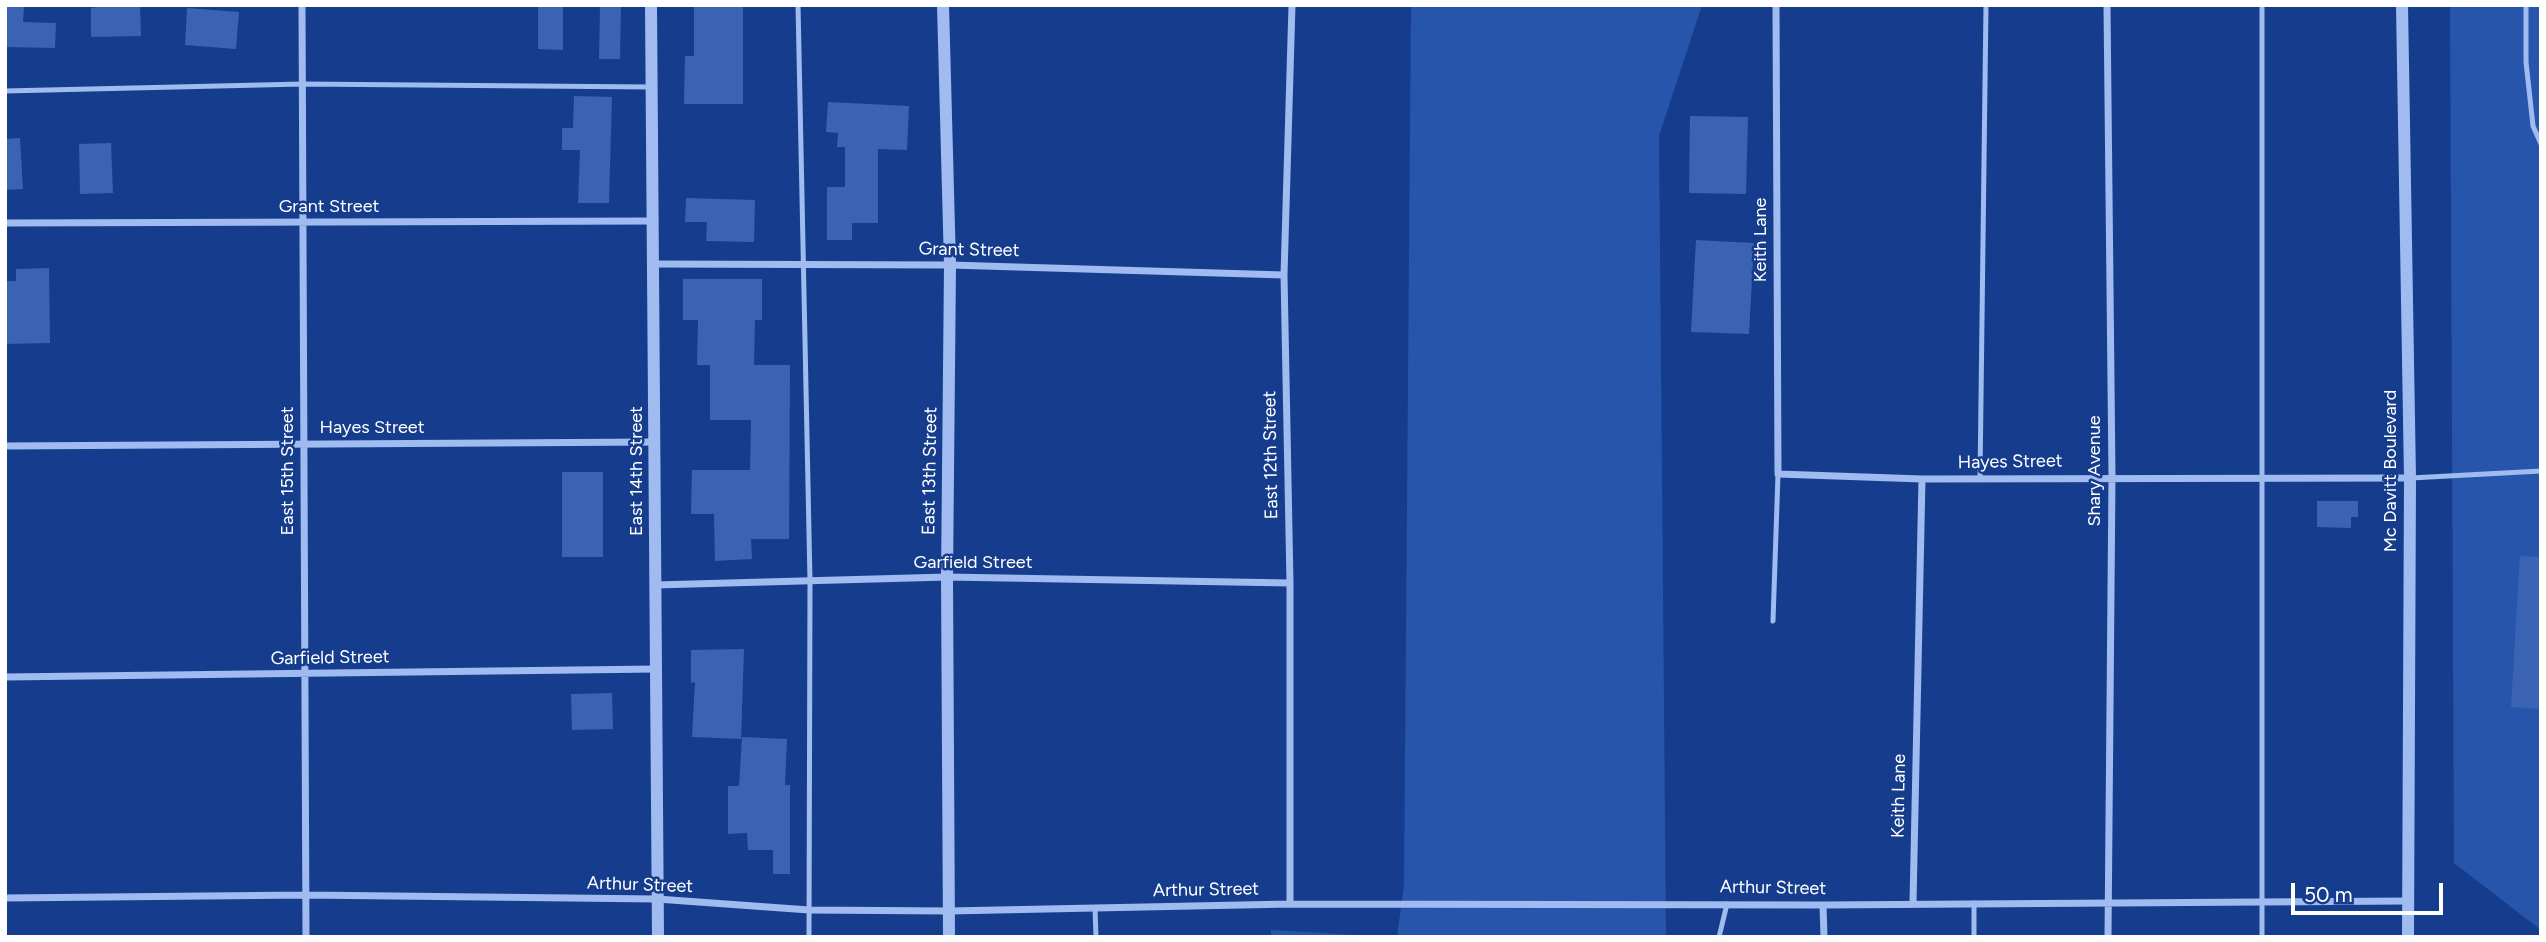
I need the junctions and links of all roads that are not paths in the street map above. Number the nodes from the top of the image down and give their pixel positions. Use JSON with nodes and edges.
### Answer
{"nodes":[{"id":1,"x":302,"y":5,"type":"edge"},
{"id":2,"x":651,"y":5,"type":"edge"},
{"id":3,"x":798,"y":5,"type":"edge"},
{"id":4,"x":943,"y":5,"type":"edge"},
{"id":5,"x":1292,"y":5,"type":"edge"},
{"id":6,"x":1776,"y":5,"type":"edge"},
{"id":7,"x":1986,"y":5,"type":"edge"},
{"id":8,"x":2107,"y":5,"type":"edge"},
{"id":9,"x":2262,"y":5,"type":"edge"},
{"id":10,"x":2402,"y":5,"type":"edge"},
{"id":11,"x":2526,"y":5,"type":"edge"},
{"id":12,"x":303,"y":84,"type":"junction"},
{"id":13,"x":652,"y":87,"type":"junction"},
{"id":14,"x":5,"y":91,"type":"edge"},
{"id":15,"x":2541,"y":144,"type":"edge"},
{"id":16,"x":653,"y":221,"type":"junction"},
{"id":17,"x":5,"y":223,"type":"edge"},
{"id":18,"x":302,"y":223,"type":"junction"},
{"id":19,"x":653,"y":264,"type":"junction"},
{"id":20,"x":804,"y":264,"type":"junction"},
{"id":21,"x":950,"y":265,"type":"junction"},
{"id":22,"x":1284,"y":275,"type":"junction"},
{"id":23,"x":654,"y":442,"type":"junction"},
{"id":24,"x":304,"y":444,"type":"junction"},
{"id":25,"x":5,"y":446,"type":"edge"},
{"id":26,"x":2541,"y":471,"type":"edge"},
{"id":27,"x":1778,"y":474,"type":"junction"},
{"id":28,"x":2112,"y":476,"type":"junction"},
{"id":29,"x":2262,"y":477,"type":"junction"},
{"id":30,"x":1980,"y":478,"type":"junction"},
{"id":31,"x":2410,"y":478,"type":"junction"},
{"id":32,"x":1922,"y":479,"type":"junction"},
{"id":33,"x":947,"y":577,"type":"junction"},
{"id":34,"x":810,"y":581,"type":"junction"},
{"id":35,"x":1290,"y":583,"type":"junction"},
{"id":36,"x":655,"y":585,"type":"junction"},
{"id":37,"x":1773,"y":621,"type":"dead end"},
{"id":38,"x":656,"y":669,"type":"junction"},
{"id":39,"x":305,"y":674,"type":"junction"},
{"id":40,"x":5,"y":677,"type":"edge"},
{"id":41,"x":306,"y":895,"type":"junction"},
{"id":42,"x":5,"y":898,"type":"edge"},
{"id":43,"x":657,"y":899,"type":"junction"},
{"id":44,"x":2407,"y":901,"type":"junction"},
{"id":45,"x":2262,"y":902,"type":"junction"},
{"id":46,"x":1913,"y":903,"type":"junction"},
{"id":47,"x":1974,"y":903,"type":"junction"},
{"id":48,"x":1290,"y":904,"type":"junction"},
{"id":49,"x":1727,"y":904,"type":"junction"},
{"id":50,"x":2108,"y":904,"type":"junction"},
{"id":51,"x":1823,"y":905,"type":"junction"},
{"id":52,"x":1095,"y":908,"type":"junction"},
{"id":53,"x":809,"y":910,"type":"junction"},
{"id":54,"x":949,"y":911,"type":"junction"},
{"id":55,"x":306,"y":937,"type":"edge"},
{"id":56,"x":657,"y":937,"type":"edge"},
{"id":57,"x":809,"y":937,"type":"edge"},
{"id":58,"x":949,"y":937,"type":"edge"},
{"id":59,"x":1096,"y":937,"type":"edge"},
{"id":60,"x":1719,"y":937,"type":"edge"},
{"id":61,"x":1824,"y":937,"type":"edge"},
{"id":62,"x":1974,"y":937,"type":"edge"},
{"id":63,"x":2108,"y":937,"type":"edge"},
{"id":64,"x":2262,"y":937,"type":"edge"},
{"id":65,"x":2408,"y":937,"type":"edge"}],
"edges":[{"from":1,"to":12,"type":"street","name":"East 15th Street"},
{"from":2,"to":13,"type":"street","name":"East 14th Street"},
{"from":3,"to":20,"type":"lane"},
{"from":4,"to":21,"type":"street","name":"East 13th Street"},
{"from":5,"to":22,"type":"street","name":"East 12th Street"},
{"from":6,"to":27,"type":"street","name":"Keith Lane"},
{"from":7,"to":30,"type":"lane"},
{"from":8,"to":28,"type":"street","name":"Shary Avenue"},
{"from":9,"to":29,"type":"lane"},
{"from":10,"to":31,"type":"street","name":"Mc Davitt Boulevard"},
{"from":11,"to":15,"type":"lane"},
{"from":12,"to":13,"type":"lane"},
{"from":12,"to":14,"type":"lane"},
{"from":12,"to":18,"type":"street","name":"East 15th Street"},
{"from":13,"to":16,"type":"street","name":"East 14th Street"},
{"from":16,"to":18,"type":"street","name":"Grant Street"},
{"from":16,"to":19,"type":"street","name":"East 14th Street"},
{"from":17,"to":18,"type":"street","name":"Grant Street"},
{"from":18,"to":24,"type":"street","name":"East 15th Street"},
{"from":19,"to":20,"type":"street","name":"Grant Street"},
{"from":19,"to":23,"type":"street","name":"East 14th Street"},
{"from":20,"to":21,"type":"street","name":"Grant Street"},
{"from":20,"to":34,"type":"lane"},
{"from":21,"to":22,"type":"street","name":"Grant Street"},
{"from":21,"to":33,"type":"street","name":"East 13th Street"},
{"from":22,"to":35,"type":"street","name":"East 12th Street"},
{"from":23,"to":24,"type":"street","name":"Hayes Street"},
{"from":23,"to":36,"type":"street","name":"East 14th Street"},
{"from":24,"to":25,"type":"street","name":"Hayes Street"},
{"from":24,"to":39,"type":"street","name":"East 15th Street"},
{"from":26,"to":31,"type":"lane"},
{"from":27,"to":32,"type":"street","name":"Hayes Street"},
{"from":27,"to":37,"type":"lane"},
{"from":28,"to":29,"type":"street","name":"Hayes Street"},
{"from":28,"to":30,"type":"street","name":"Hayes Street"},
{"from":28,"to":50,"type":"street","name":"Shary Avenue"},
{"from":29,"to":31,"type":"street","name":"Hayes Street"},
{"from":29,"to":45,"type":"lane"},
{"from":30,"to":32,"type":"street","name":"Hayes Street"},
{"from":31,"to":44,"type":"street","name":"Mc Davitt Boulevard"},
{"from":32,"to":46,"type":"street","name":"Keith Lane"},
{"from":33,"to":34,"type":"street","name":"Garfield Street"},
{"from":33,"to":35,"type":"street","name":"Garfield Street"},
{"from":33,"to":54,"type":"street","name":"East 13th Street"},
{"from":34,"to":36,"type":"street","name":"Garfield Street"},
{"from":34,"to":53,"type":"lane"},
{"from":35,"to":48,"type":"street","name":"East 12th Street"},
{"from":36,"to":38,"type":"street","name":"East 14th Street"},
{"from":38,"to":39,"type":"street","name":"Garfield Street"},
{"from":38,"to":43,"type":"street","name":"East 14th Street"},
{"from":39,"to":40,"type":"street","name":"Garfield Street"},
{"from":39,"to":41,"type":"street","name":"East 15th Street"},
{"from":41,"to":42,"type":"street","name":"Arthur Street"},
{"from":41,"to":43,"type":"street","name":"Arthur Street"},
{"from":41,"to":55,"type":"street","name":"East 15th Street"},
{"from":43,"to":53,"type":"street","name":"Arthur Street"},
{"from":43,"to":56,"type":"street","name":"East 14th Street"},
{"from":44,"to":45,"type":"street","name":"Arthur Street"},
{"from":44,"to":65,"type":"street","name":"Mc Davitt Boulevard"},
{"from":45,"to":50,"type":"street","name":"Arthur Street"},
{"from":45,"to":64,"type":"lane"},
{"from":46,"to":47,"type":"street","name":"Arthur Street"},
{"from":46,"to":51,"type":"street","name":"Arthur Street"},
{"from":47,"to":50,"type":"street","name":"Arthur Street"},
{"from":47,"to":62,"type":"lane"},
{"from":48,"to":49,"type":"street","name":"Arthur Street"},
{"from":48,"to":52,"type":"street","name":"Arthur Street"},
{"from":49,"to":51,"type":"street","name":"Arthur Street"},
{"from":49,"to":60,"type":"lane"},
{"from":50,"to":63,"type":"street","name":"Shary Avenue"},
{"from":51,"to":61,"type":"street"},
{"from":52,"to":54,"type":"street","name":"Arthur Street"},
{"from":52,"to":59,"type":"lane"},
{"from":53,"to":54,"type":"street","name":"Arthur Street"},
{"from":53,"to":57,"type":"lane"},
{"from":54,"to":58,"type":"street","name":"East 13th Street"}]}
